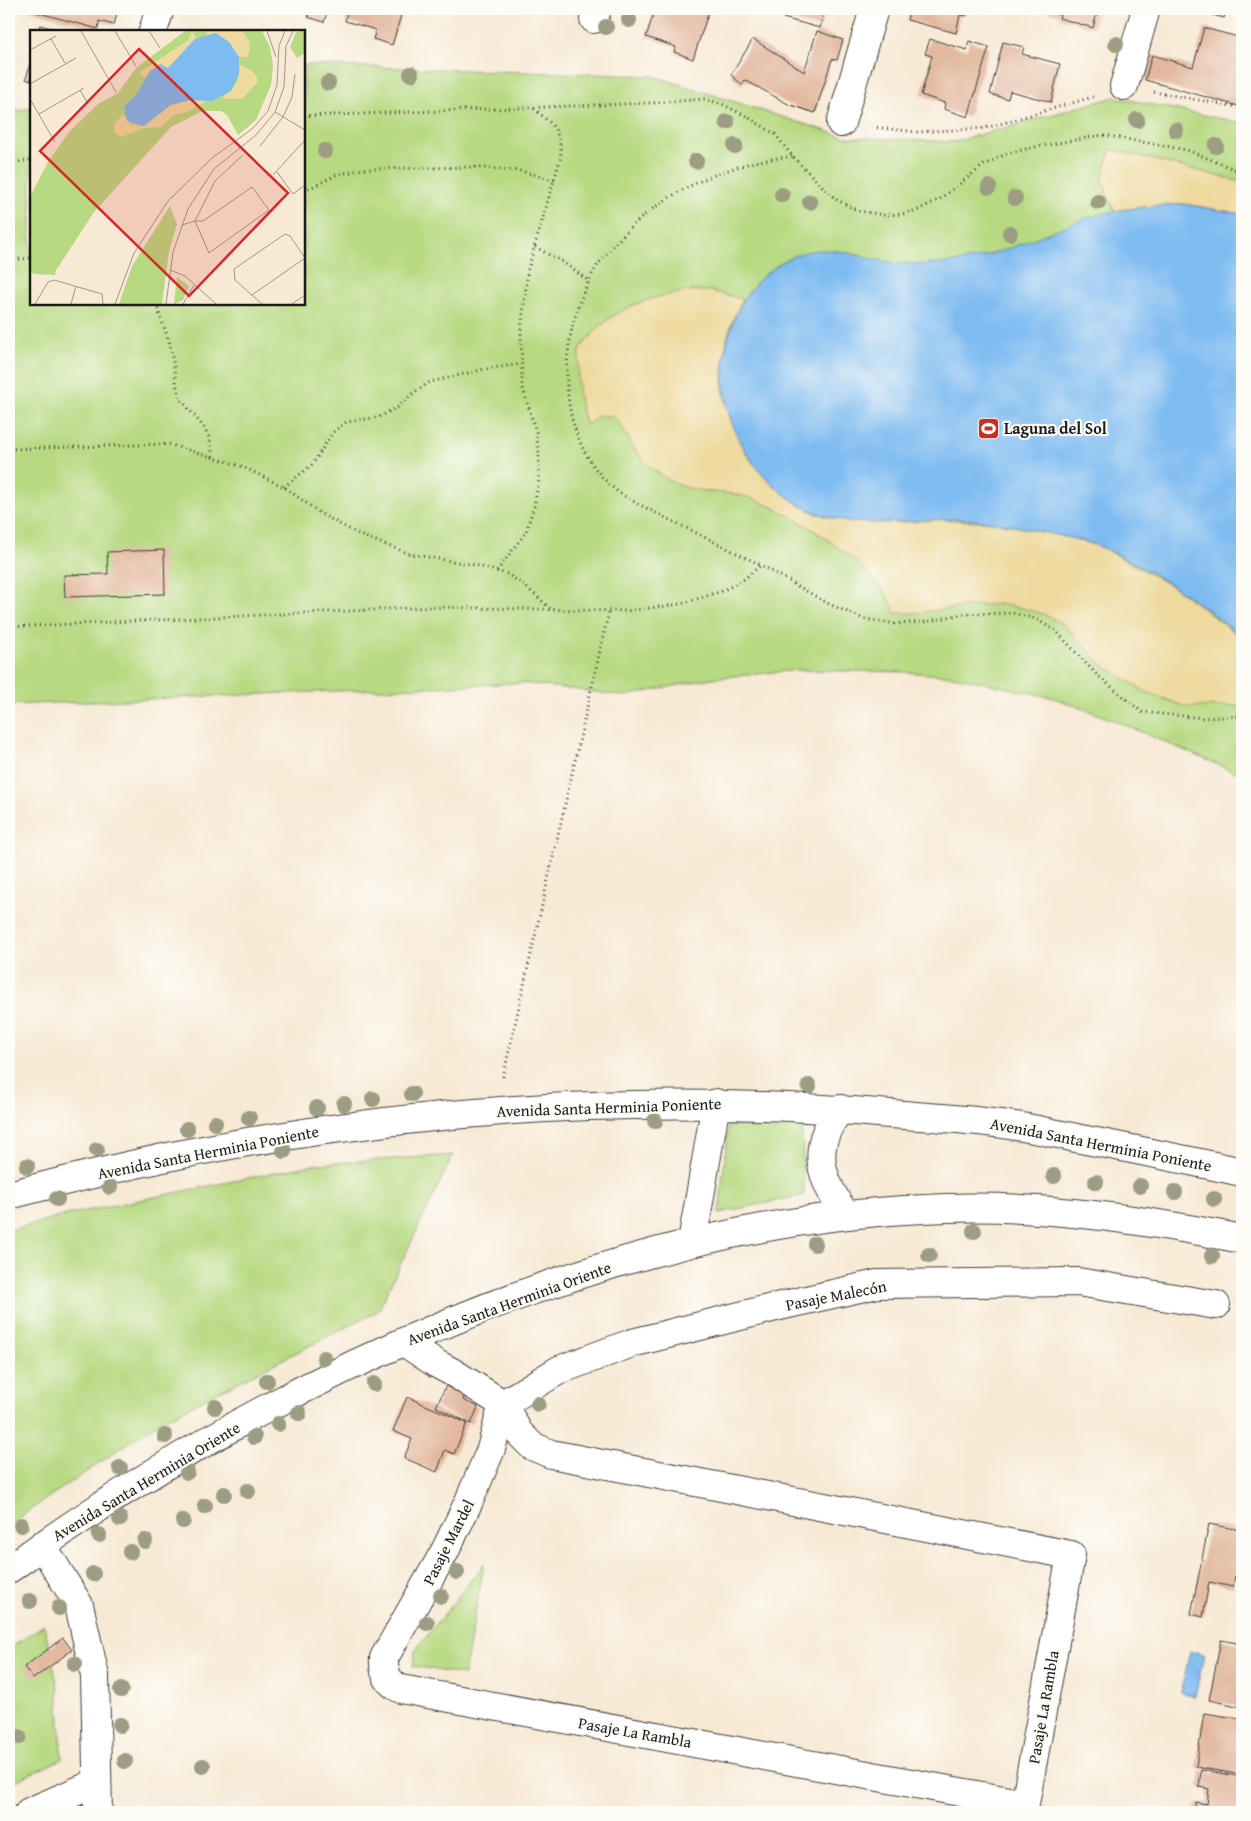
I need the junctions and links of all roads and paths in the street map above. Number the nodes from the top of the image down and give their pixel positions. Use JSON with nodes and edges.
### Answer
{"nodes":[{"id":1,"x":160,"y":9,"type":"edge"},
{"id":2,"x":874,"y":9,"type":"edge"},
{"id":3,"x":1146,"y":9,"type":"edge"},
{"id":4,"x":153,"y":30,"type":"edge"},
{"id":5,"x":1124,"y":86,"type":"junction"},
{"id":6,"x":532,"y":108,"type":"junction"},
{"id":7,"x":1242,"y":108,"type":"edge"},
{"id":8,"x":305,"y":116,"type":"edge"},
{"id":9,"x":841,"y":123,"type":"joint"},
{"id":10,"x":792,"y":156,"type":"junction"},
{"id":11,"x":30,"y":160,"type":"edge"},
{"id":12,"x":9,"y":163,"type":"edge"},
{"id":13,"x":1242,"y":172,"type":"edge"},
{"id":14,"x":554,"y":180,"type":"junction"},
{"id":15,"x":305,"y":190,"type":"edge"},
{"id":16,"x":535,"y":247,"type":"junction"},
{"id":17,"x":30,"y":258,"type":"edge"},
{"id":18,"x":9,"y":260,"type":"edge"},
{"id":19,"x":590,"y":282,"type":"junction"},
{"id":20,"x":156,"y":305,"type":"edge"},
{"id":21,"x":522,"y":364,"type":"junction"},
{"id":22,"x":9,"y":449,"type":"edge"},
{"id":23,"x":213,"y":458,"type":"junction"},
{"id":24,"x":284,"y":487,"type":"junction"},
{"id":25,"x":761,"y":565,"type":"junction"},
{"id":26,"x":497,"y":571,"type":"junction"},
{"id":27,"x":552,"y":610,"type":"junction"},
{"id":28,"x":609,"y":611,"type":"junction"},
{"id":29,"x":9,"y":627,"type":"edge"},
{"id":30,"x":1242,"y":716,"type":"edge"},
{"id":31,"x":503,"y":1077,"type":"dead end"},
{"id":32,"x":716,"y":1103,"type":"junction"},
{"id":33,"x":841,"y":1109,"type":"junction"},
{"id":34,"x":1242,"y":1172,"type":"edge"},
{"id":35,"x":9,"y":1195,"type":"edge"},
{"id":36,"x":846,"y":1215,"type":"junction"},
{"id":37,"x":1242,"y":1239,"type":"edge"},
{"id":38,"x":692,"y":1242,"type":"junction"},
{"id":39,"x":1216,"y":1305,"type":"dead end"},
{"id":40,"x":404,"y":1342,"type":"junction"},
{"id":41,"x":503,"y":1404,"type":"junction"},
{"id":42,"x":42,"y":1544,"type":"junction"},
{"id":43,"x":9,"y":1568,"type":"edge"},
{"id":44,"x":385,"y":1673,"type":"joint"},
{"id":45,"x":96,"y":1783,"type":"junction"},
{"id":46,"x":29,"y":1812,"type":"edge"},
{"id":47,"x":98,"y":1812,"type":"edge"}],
"edges":[{"from":1,"to":4,"type":"street"},
{"from":2,"to":9,"type":"street"},
{"from":3,"to":5,"type":"street"},
{"from":5,"to":7,"type":"path"},
{"from":5,"to":9,"type":"path"},
{"from":6,"to":8,"type":"path"},
{"from":6,"to":10,"type":"path"},
{"from":6,"to":14,"type":"path"},
{"from":10,"to":13,"type":"path"},
{"from":10,"to":19,"type":"path"},
{"from":11,"to":12,"type":"path"},
{"from":14,"to":15,"type":"path"},
{"from":14,"to":16,"type":"path"},
{"from":16,"to":19,"type":"path"},
{"from":16,"to":21,"type":"path"},
{"from":17,"to":18,"type":"path"},
{"from":19,"to":25,"type":"path"},
{"from":20,"to":23,"type":"path"},
{"from":21,"to":24,"type":"path"},
{"from":21,"to":26,"type":"path"},
{"from":22,"to":23,"type":"path"},
{"from":23,"to":24,"type":"path"},
{"from":24,"to":26,"type":"path"},
{"from":25,"to":28,"type":"path"},
{"from":25,"to":30,"type":"path"},
{"from":26,"to":27,"type":"path"},
{"from":27,"to":28,"type":"path"},
{"from":27,"to":29,"type":"path"},
{"from":28,"to":31,"type":"path"},
{"from":32,"to":33,"type":"street","name":"Avenida Santa Herminia Poniente"},
{"from":32,"to":35,"type":"street","name":"Avenida Santa Herminia Poniente"},
{"from":32,"to":38,"type":"street"},
{"from":33,"to":34,"type":"street","name":"Avenida Santa Herminia Poniente"},
{"from":33,"to":36,"type":"street"},
{"from":36,"to":37,"type":"street","name":"Avenida Santa Herminia Oriente"},
{"from":36,"to":38,"type":"street","name":"Avenida Santa Herminia Oriente"},
{"from":38,"to":40,"type":"street","name":"Avenida Santa Herminia Oriente"},
{"from":39,"to":41,"type":"street","name":"Pasaje Malecón"},
{"from":40,"to":41,"type":"street"},
{"from":40,"to":42,"type":"street","name":"Avenida Santa Herminia Oriente"},
{"from":41,"to":44,"type":"street","name":"Pasaje Mardel"},
{"from":41,"to":44,"type":"street","name":"Pasaje La Rambla"},
{"from":42,"to":43,"type":"street","name":"Avenida Santa Herminia Oriente"},
{"from":42,"to":45,"type":"street"},
{"from":45,"to":46,"type":"street"},
{"from":45,"to":47,"type":"street"}]}
